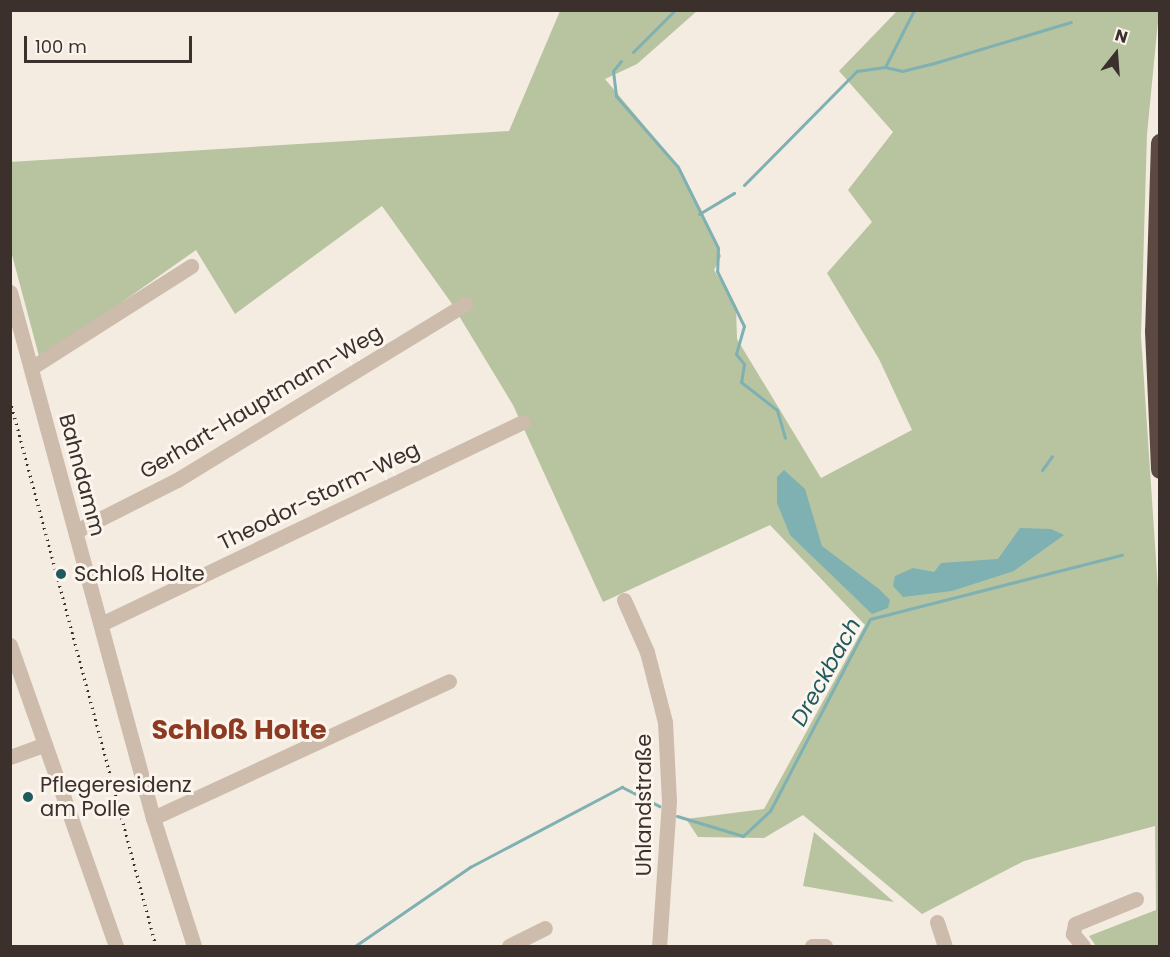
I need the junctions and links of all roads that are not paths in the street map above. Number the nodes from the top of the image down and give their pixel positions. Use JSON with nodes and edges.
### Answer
{"nodes":[{"id":1,"x":1160,"y":143,"type":"edge"},
{"id":2,"x":191,"y":266,"type":"dead end"},
{"id":3,"x":10,"y":292,"type":"edge"},
{"id":4,"x":465,"y":304,"type":"dead end"},
{"id":5,"x":31,"y":368,"type":"junction"},
{"id":6,"x":523,"y":422,"type":"dead end"},
{"id":7,"x":1160,"y":470,"type":"edge"},
{"id":8,"x":76,"y":531,"type":"junction"},
{"id":9,"x":624,"y":600,"type":"dead end"},
{"id":10,"x":102,"y":624,"type":"junction"},
{"id":11,"x":10,"y":645,"type":"edge"},
{"id":12,"x":448,"y":681,"type":"dead end"},
{"id":13,"x":45,"y":744,"type":"junction"},
{"id":14,"x":10,"y":757,"type":"edge"},
{"id":15,"x":153,"y":818,"type":"junction"},
{"id":16,"x":1136,"y":899,"type":"dead end"},
{"id":17,"x":937,"y":922,"type":"dead end"},
{"id":18,"x":545,"y":928,"type":"dead end"},
{"id":19,"x":116,"y":946,"type":"edge"},
{"id":20,"x":194,"y":946,"type":"edge"},
{"id":21,"x":509,"y":946,"type":"edge"},
{"id":22,"x":659,"y":946,"type":"edge"},
{"id":23,"x":812,"y":946,"type":"edge"},
{"id":24,"x":825,"y":946,"type":"edge"},
{"id":25,"x":945,"y":946,"type":"edge"},
{"id":26,"x":1083,"y":946,"type":"edge"}],
"edges":[{"from":1,"to":7,"type":"highway"},
{"from":2,"to":5,"type":"street"},
{"from":3,"to":5,"type":"street","name":"Bahndamm"},
{"from":4,"to":8,"type":"street","name":"Gerhart-Hauptmann-Weg"},
{"from":5,"to":8,"type":"street","name":"Bahndamm"},
{"from":6,"to":10,"type":"street","name":"Theodor-Storm-Weg"},
{"from":8,"to":10,"type":"street","name":"Bahndamm"},
{"from":9,"to":22,"type":"street","name":"Uhlandstraße"},
{"from":10,"to":15,"type":"street","name":"Bahndamm"},
{"from":11,"to":13,"type":"street"},
{"from":12,"to":15,"type":"street"},
{"from":13,"to":14,"type":"street"},
{"from":13,"to":19,"type":"street"},
{"from":15,"to":20,"type":"street","name":"Bahndamm"},
{"from":16,"to":26,"type":"street"},
{"from":17,"to":25,"type":"street"},
{"from":18,"to":21,"type":"street"},
{"from":23,"to":24,"type":"street"}]}
